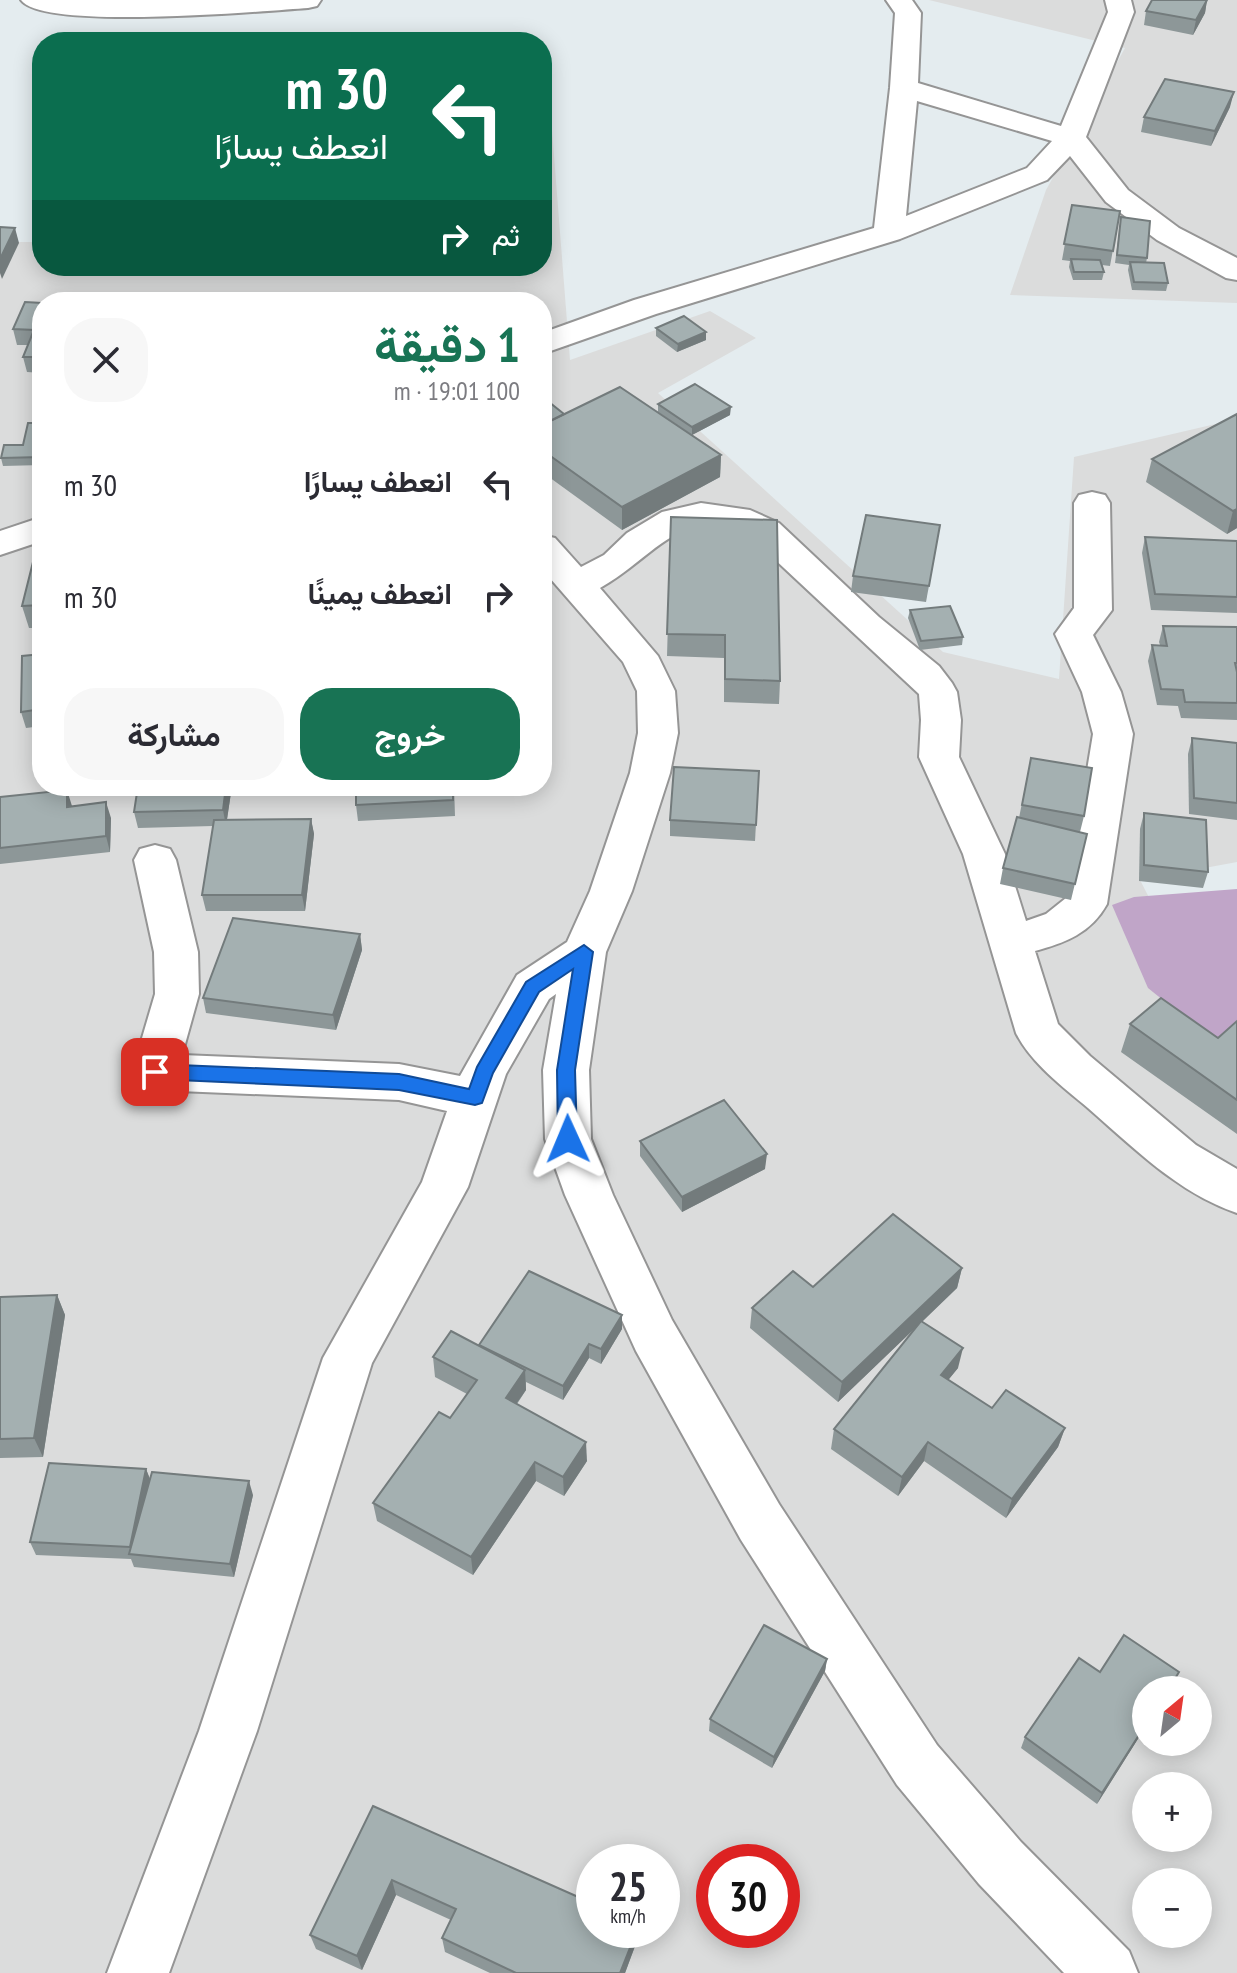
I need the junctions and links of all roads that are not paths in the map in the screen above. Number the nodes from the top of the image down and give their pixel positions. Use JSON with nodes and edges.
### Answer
{"nodes":[{"id":1,"x":34,"y":0,"type":"edge"},
{"id":2,"x":308,"y":0,"type":"edge"},
{"id":3,"x":899,"y":0,"type":"edge"},
{"id":4,"x":1118,"y":0,"type":"edge"},
{"id":5,"x":81,"y":7,"type":"junction"},
{"id":6,"x":11,"y":14,"type":"dead end"},
{"id":7,"x":904,"y":88,"type":"junction"},
{"id":8,"x":1071,"y":138,"type":"junction"},
{"id":9,"x":889,"y":233,"type":"junction"},
{"id":10,"x":1237,"y":271,"type":"edge"},
{"id":11,"x":552,"y":340,"type":"edge"},
{"id":12,"x":1092,"y":503,"type":"dead end"},
{"id":13,"x":32,"y":532,"type":"edge"},
{"id":14,"x":0,"y":544,"type":"edge"},
{"id":15,"x":552,"y":557,"type":"edge"},
{"id":16,"x":577,"y":585,"type":"junction"},
{"id":17,"x":155,"y":860,"type":"dead end"},
{"id":18,"x":1010,"y":940,"type":"junction"},
{"id":19,"x":584,"y":952,"type":"junction"},
{"id":20,"x":475,"y":1098,"type":"junction"},
{"id":21,"x":1237,"y":1193,"type":"edge"},
{"id":22,"x":138,"y":1973,"type":"edge"},
{"id":23,"x":1107,"y":1973,"type":"edge"}],
"edges":[{"from":1,"to":5,"type":"street"},
{"from":2,"to":5,"type":"street"},
{"from":3,"to":7,"type":"street"},
{"from":4,"to":8,"type":"street"},
{"from":5,"to":6,"type":"street"},
{"from":7,"to":8,"type":"street"},
{"from":7,"to":9,"type":"street"},
{"from":8,"to":9,"type":"street"},
{"from":8,"to":10,"type":"street"},
{"from":9,"to":11,"type":"street"},
{"from":12,"to":18,"type":"street"},
{"from":13,"to":14,"type":"street"},
{"from":15,"to":16,"type":"street"},
{"from":16,"to":18,"type":"street"},
{"from":16,"to":19,"type":"street"},
{"from":17,"to":20,"type":"street"},
{"from":18,"to":21,"type":"street"},
{"from":19,"to":20,"type":"street"},
{"from":19,"to":23,"type":"street"},
{"from":20,"to":22,"type":"street"}]}
